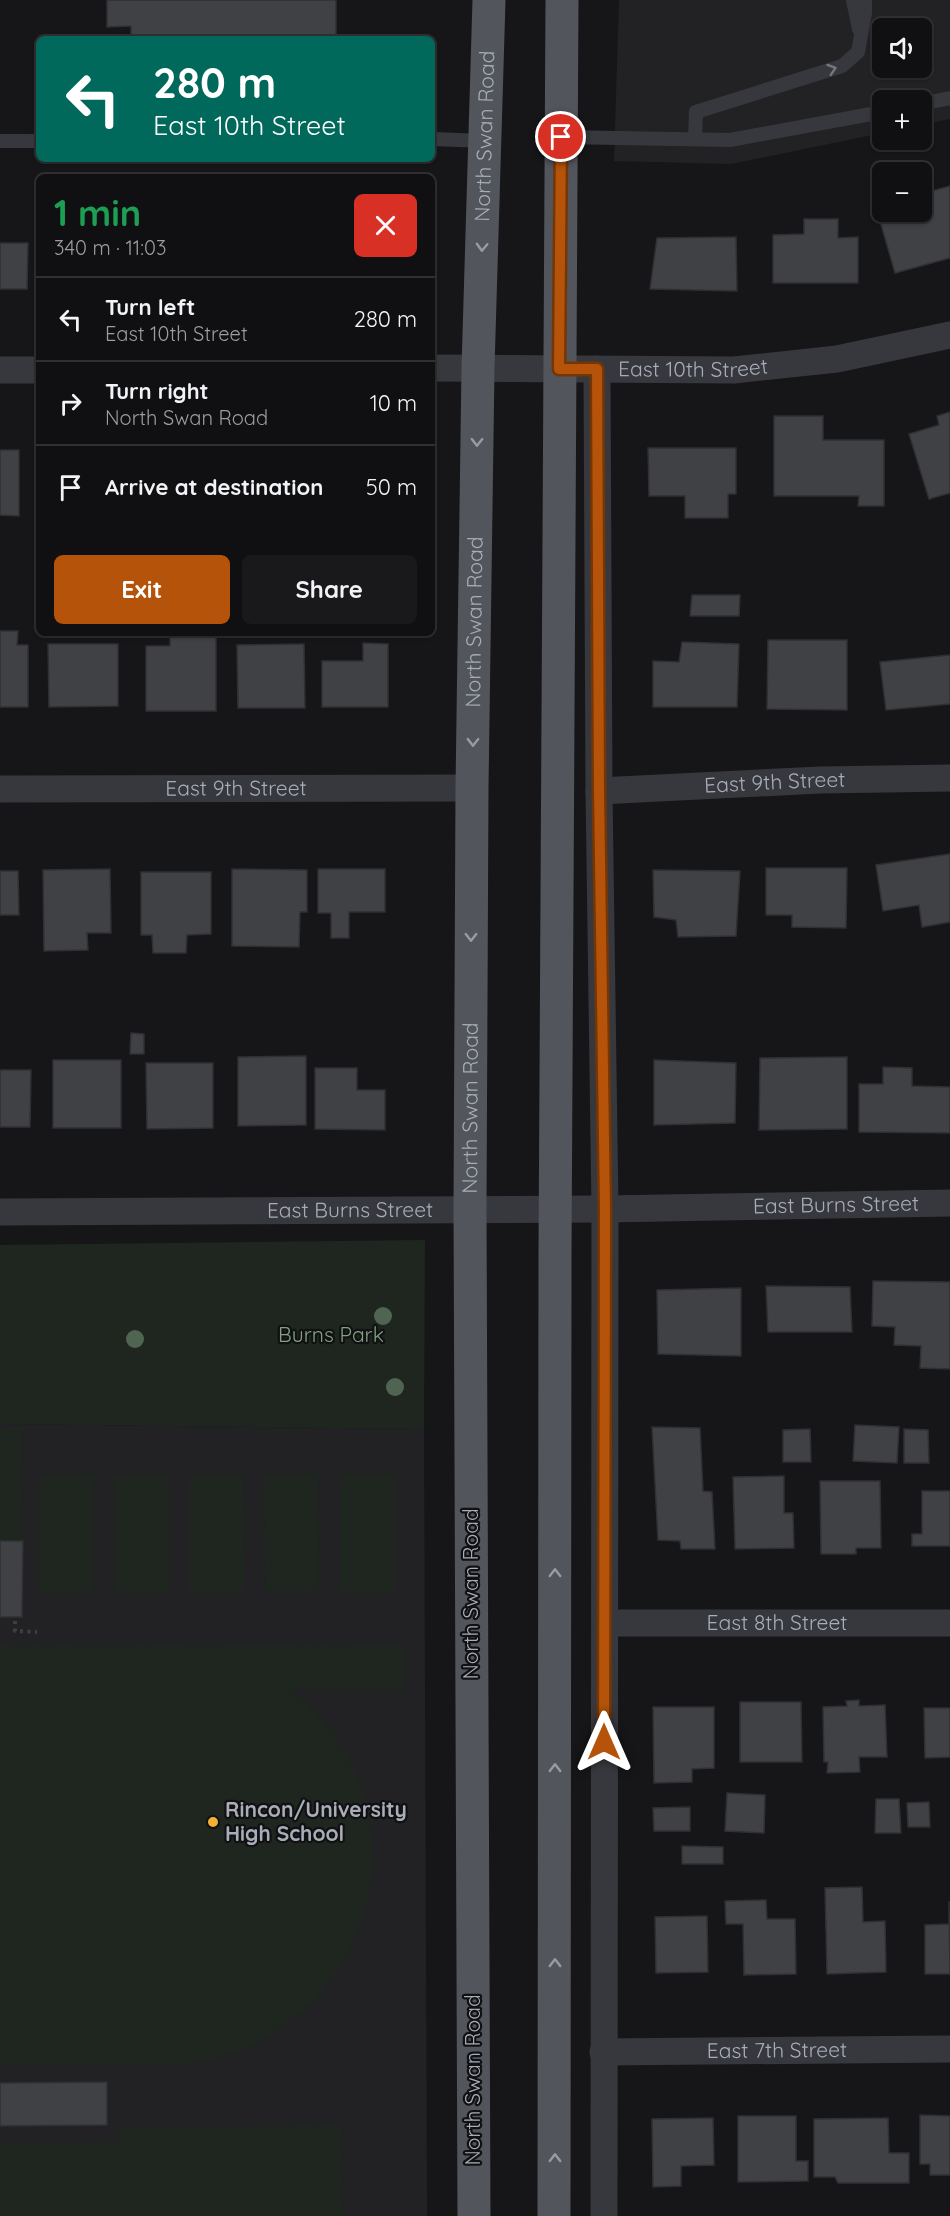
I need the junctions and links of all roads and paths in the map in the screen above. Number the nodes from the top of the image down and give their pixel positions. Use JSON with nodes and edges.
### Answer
{"nodes":[{"id":1,"x":489,"y":0,"type":"edge"},
{"id":2,"x":562,"y":0,"type":"edge"},
{"id":3,"x":853,"y":0,"type":"edge"},
{"id":4,"x":865,"y":0,"type":"edge"},
{"id":5,"x":861,"y":37,"type":"junction"},
{"id":6,"x":950,"y":98,"type":"edge"},
{"id":7,"x":932,"y":102,"type":"edge"},
{"id":8,"x":872,"y":114,"type":"edge"},
{"id":9,"x":561,"y":137,"type":"junction"},
{"id":10,"x":435,"y":139,"type":"edge"},
{"id":11,"x":695,"y":139,"type":"junction"},
{"id":12,"x":0,"y":141,"type":"edge"},
{"id":13,"x":36,"y":141,"type":"edge"},
{"id":14,"x":486,"y":141,"type":"junction"},
{"id":15,"x":950,"y":335,"type":"edge"},
{"id":16,"x":435,"y":368,"type":"edge"},
{"id":17,"x":478,"y":368,"type":"junction"},
{"id":18,"x":559,"y":369,"type":"junction"},
{"id":19,"x":597,"y":369,"type":"junction"},
{"id":20,"x":0,"y":370,"type":"edge"},
{"id":21,"x":36,"y":370,"type":"edge"},
{"id":22,"x":950,"y":778,"type":"edge"},
{"id":23,"x":472,"y":788,"type":"junction"},
{"id":24,"x":0,"y":789,"type":"edge"},
{"id":25,"x":599,"y":790,"type":"junction"},
{"id":26,"x":950,"y":1203,"type":"edge"},
{"id":27,"x":555,"y":1208,"type":"junction"},
{"id":28,"x":470,"y":1209,"type":"junction"},
{"id":29,"x":605,"y":1209,"type":"junction"},
{"id":30,"x":0,"y":1212,"type":"edge"},
{"id":31,"x":15,"y":1621,"type":"dead end"},
{"id":32,"x":605,"y":1623,"type":"junction"},
{"id":33,"x":950,"y":1623,"type":"edge"},
{"id":34,"x":37,"y":1632,"type":"dead end"},
{"id":35,"x":950,"y":2049,"type":"edge"},
{"id":36,"x":603,"y":2052,"type":"junction"},
{"id":37,"x":474,"y":2216,"type":"edge"},
{"id":38,"x":555,"y":2216,"type":"edge"},
{"id":39,"x":604,"y":2216,"type":"edge"}],
"edges":[{"from":1,"to":14,"type":"main road","name":"North Swan Road"},
{"from":2,"to":9,"type":"main road"},
{"from":3,"to":5,"type":"lane"},
{"from":4,"to":5,"type":"lane"},
{"from":11,"to":5,"type":"lane","one_way":true},
{"from":6,"to":7,"type":"lane"},
{"from":8,"to":11,"type":"lane"},
{"from":9,"to":11,"type":"lane"},
{"from":9,"to":18,"type":"main road"},
{"from":10,"to":14,"type":"lane"},
{"from":12,"to":13,"type":"lane"},
{"from":14,"to":17,"type":"main road","name":"North Swan Road","one_way":true},
{"from":15,"to":19,"type":"street","name":"East 10th Street"},
{"from":16,"to":17,"type":"street","name":"East 10th Street"},
{"from":17,"to":18,"type":"street","name":"East 10th Street"},
{"from":17,"to":23,"type":"main road","name":"North Swan Road","one_way":true},
{"from":18,"to":19,"type":"street","name":"East 10th Street"},
{"from":18,"to":27,"type":"main road"},
{"from":19,"to":25,"type":"street"},
{"from":20,"to":21,"type":"street"},
{"from":22,"to":25,"type":"street","name":"East 9th Street"},
{"from":23,"to":24,"type":"street","name":"East 9th Street"},
{"from":23,"to":28,"type":"main road","name":"North Swan Road","one_way":true},
{"from":25,"to":29,"type":"street"},
{"from":26,"to":29,"type":"street","name":"East Burns Street"},
{"from":27,"to":28,"type":"street","name":"East Burns Street"},
{"from":27,"to":29,"type":"street","name":"East Burns Street"},
{"from":38,"to":27,"type":"main road","one_way":true},
{"from":28,"to":30,"type":"street","name":"East Burns Street"},
{"from":28,"to":37,"type":"main road","name":"North Swan Road"},
{"from":29,"to":32,"type":"street"},
{"from":31,"to":34,"type":"path"},
{"from":32,"to":33,"type":"street","name":"East 8th Street"},
{"from":32,"to":36,"type":"street"},
{"from":35,"to":36,"type":"street","name":"East 7th Street"},
{"from":36,"to":39,"type":"street"}]}
